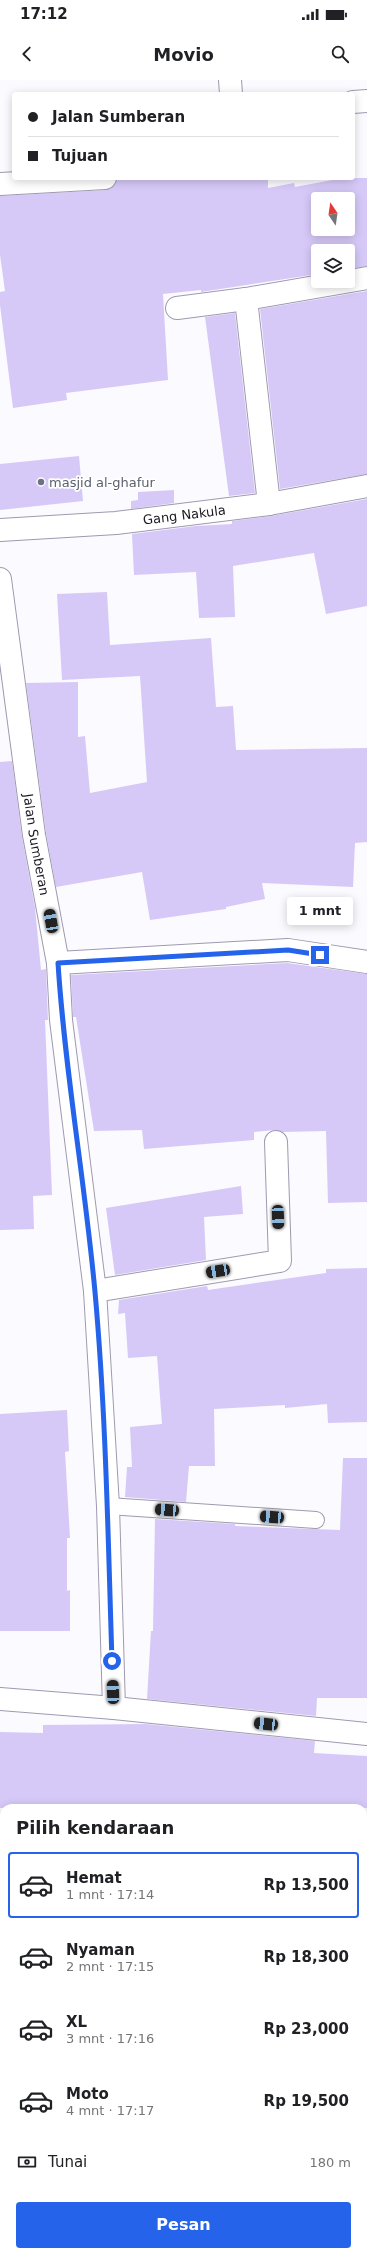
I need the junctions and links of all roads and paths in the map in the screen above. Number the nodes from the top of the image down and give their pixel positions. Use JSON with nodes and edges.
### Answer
{"nodes":[{"id":1,"x":230,"y":80,"type":"edge"},
{"id":2,"x":231,"y":92,"type":"edge"},
{"id":3,"x":367,"y":101,"type":"edge"},
{"id":4,"x":355,"y":102,"type":"edge"},
{"id":5,"x":70,"y":180,"type":"edge"},
{"id":6,"x":0,"y":184,"type":"edge"},
{"id":7,"x":367,"y":278,"type":"edge"},
{"id":8,"x":246,"y":299,"type":"junction"},
{"id":9,"x":177,"y":308,"type":"dead end"},
{"id":10,"x":367,"y":486,"type":"edge"},
{"id":11,"x":269,"y":504,"type":"junction"},
{"id":12,"x":0,"y":530,"type":"edge"},
{"id":13,"x":0,"y":578,"type":"edge"},
{"id":14,"x":367,"y":962,"type":"edge"},
{"id":15,"x":58,"y":963,"type":"junction"},
{"id":16,"x":276,"y":1142,"type":"dead end"},
{"id":17,"x":95,"y":1291,"type":"junction"},
{"id":18,"x":108,"y":1506,"type":"junction"},
{"id":19,"x":316,"y":1520,"type":"dead end"},
{"id":20,"x":0,"y":1699,"type":"edge"},
{"id":21,"x":114,"y":1708,"type":"junction"},
{"id":22,"x":367,"y":1734,"type":"edge"}],
"edges":[{"from":1,"to":2,"type":"street"},
{"from":3,"to":4,"type":"street"},
{"from":5,"to":6,"type":"street"},
{"from":7,"to":8,"type":"street"},
{"from":8,"to":9,"type":"street"},
{"from":8,"to":11,"type":"street"},
{"from":10,"to":11,"type":"street","name":"Gang Nakula"},
{"from":11,"to":12,"type":"street","name":"Gang Nakula"},
{"from":13,"to":15,"type":"street","name":"Jalan Sumberan"},
{"from":14,"to":15,"type":"street"},
{"from":15,"to":17,"type":"street","name":"Jalan Sumberan"},
{"from":16,"to":17,"type":"street"},
{"from":17,"to":18,"type":"street","name":"Jalan Sumberan"},
{"from":18,"to":19,"type":"lane"},
{"from":18,"to":21,"type":"street","name":"Jalan Sumberan"},
{"from":20,"to":21,"type":"street"},
{"from":21,"to":22,"type":"street"}]}
